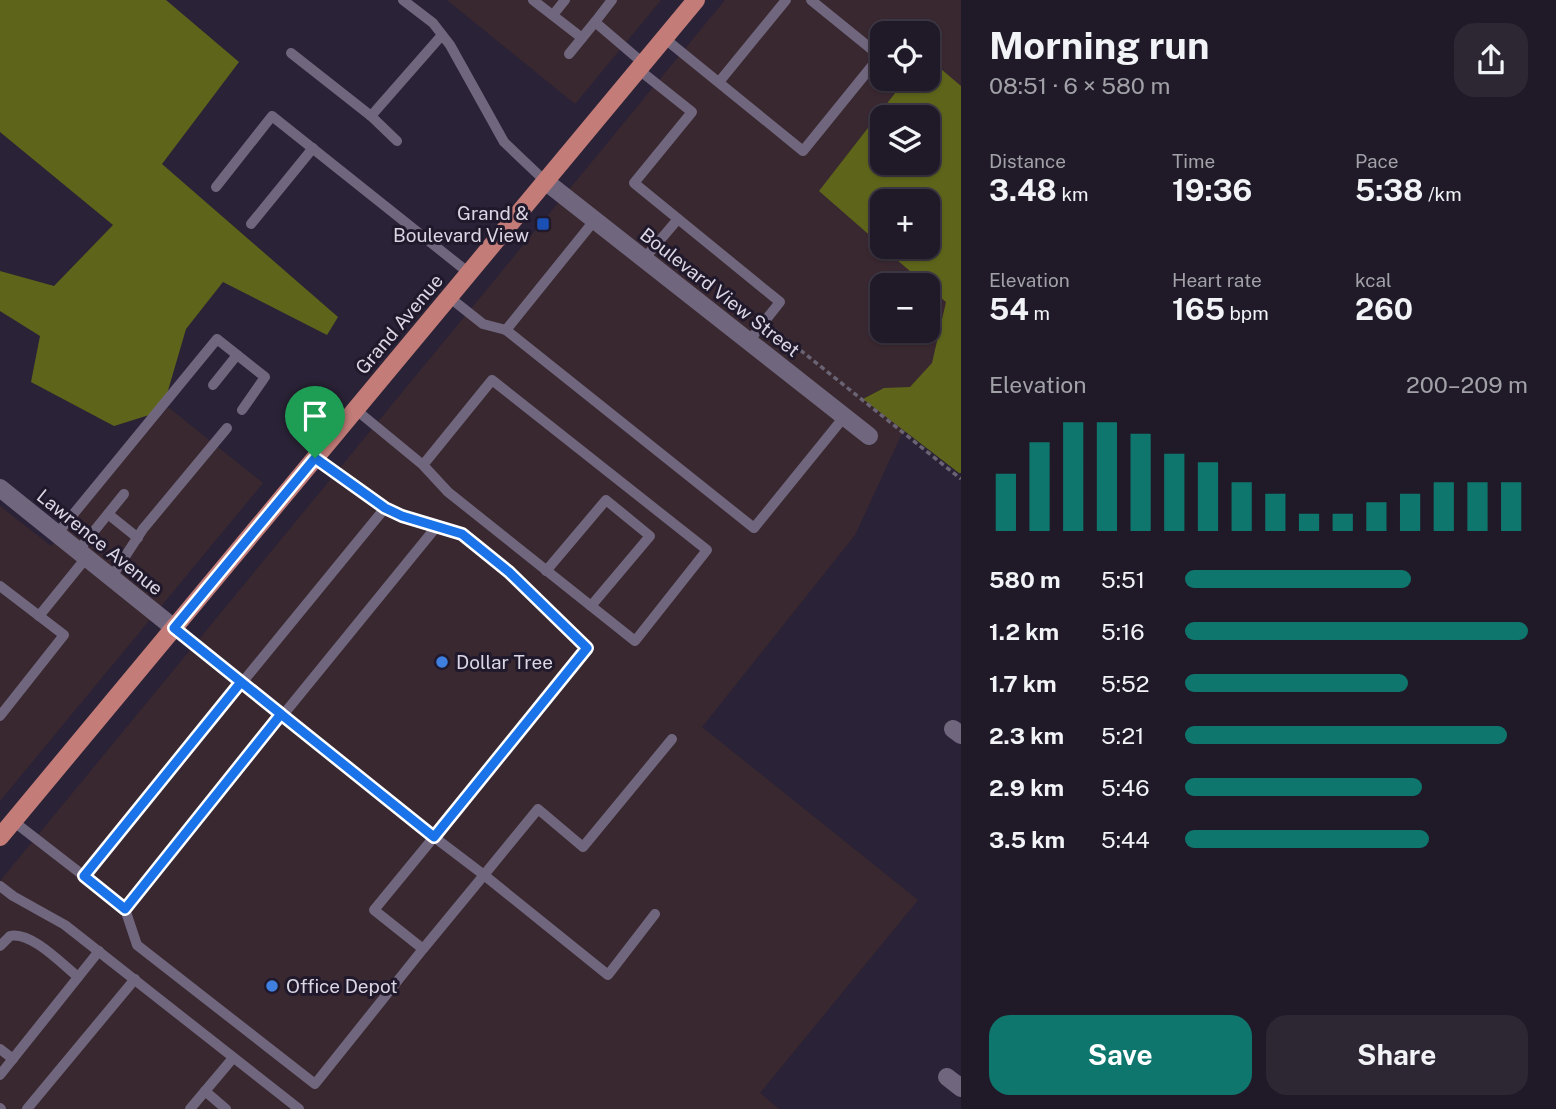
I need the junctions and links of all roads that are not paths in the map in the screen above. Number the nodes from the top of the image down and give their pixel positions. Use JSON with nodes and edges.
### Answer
{"nodes":[{"id":1,"x":403,"y":0,"type":"edge"},
{"id":2,"x":533,"y":0,"type":"edge"},
{"id":3,"x":565,"y":0,"type":"edge"},
{"id":4,"x":612,"y":0,"type":"edge"},
{"id":5,"x":696,"y":0,"type":"edge"},
{"id":6,"x":786,"y":0,"type":"edge"},
{"id":7,"x":811,"y":0,"type":"edge"},
{"id":8,"x":553,"y":15,"type":"junction"},
{"id":9,"x":595,"y":22,"type":"junction"},
{"id":10,"x":442,"y":35,"type":"junction"},
{"id":11,"x":582,"y":38,"type":"junction"},
{"id":12,"x":664,"y":38,"type":"junction"},
{"id":13,"x":291,"y":53,"type":"dead end"},
{"id":14,"x":569,"y":54,"type":"dead end"},
{"id":15,"x":641,"y":66,"type":"junction"},
{"id":16,"x":719,"y":82,"type":"junction"},
{"id":17,"x":371,"y":116,"type":"junction"},
{"id":18,"x":397,"y":141,"type":"dead end"},
{"id":19,"x":313,"y":148,"type":"junction"},
{"id":20,"x":545,"y":181,"type":"junction"},
{"id":21,"x":216,"y":187,"type":"dead end"},
{"id":22,"x":678,"y":219,"type":"junction"},
{"id":23,"x":594,"y":221,"type":"junction"},
{"id":24,"x":251,"y":223,"type":"dead end"},
{"id":25,"x":643,"y":259,"type":"junction"},
{"id":26,"x":469,"y":273,"type":"junction"},
{"id":27,"x":449,"y":297,"type":"junction"},
{"id":28,"x":506,"y":330,"type":"junction"},
{"id":29,"x":748,"y":341,"type":"junction"},
{"id":30,"x":237,"y":355,"type":"junction"},
{"id":31,"x":213,"y":385,"type":"dead end"},
{"id":32,"x":355,"y":409,"type":"junction"},
{"id":33,"x":242,"y":410,"type":"dead end"},
{"id":34,"x":844,"y":416,"type":"junction"},
{"id":35,"x":227,"y":428,"type":"dead end"},
{"id":36,"x":869,"y":436,"type":"dead end"},
{"id":37,"x":315,"y":458,"type":"junction"},
{"id":38,"x":423,"y":465,"type":"junction"},
{"id":39,"x":0,"y":488,"type":"edge"},
{"id":40,"x":124,"y":494,"type":"dead end"},
{"id":41,"x":385,"y":508,"type":"junction"},
{"id":42,"x":108,"y":514,"type":"junction"},
{"id":43,"x":437,"y":526,"type":"junction"},
{"id":44,"x":57,"y":534,"type":"junction"},
{"id":45,"x":138,"y":538,"type":"junction"},
{"id":46,"x":82,"y":555,"type":"junction"},
{"id":47,"x":546,"y":571,"type":"junction"},
{"id":48,"x":111,"y":578,"type":"junction"},
{"id":49,"x":0,"y":586,"type":"edge"},
{"id":50,"x":591,"y":606,"type":"junction"},
{"id":51,"x":39,"y":616,"type":"junction"},
{"id":52,"x":174,"y":628,"type":"junction"},
{"id":53,"x":241,"y":682,"type":"junction"},
{"id":54,"x":281,"y":714,"type":"junction"},
{"id":55,"x":0,"y":716,"type":"edge"},
{"id":56,"x":671,"y":739,"type":"dead end"},
{"id":57,"x":13,"y":821,"type":"junction"},
{"id":58,"x":0,"y":837,"type":"edge"},
{"id":59,"x":434,"y":837,"type":"junction"},
{"id":60,"x":484,"y":875,"type":"junction"},
{"id":61,"x":84,"y":876,"type":"junction"},
{"id":62,"x":0,"y":886,"type":"edge"},
{"id":63,"x":125,"y":909,"type":"junction"},
{"id":64,"x":655,"y":915,"type":"dead end"},
{"id":65,"x":0,"y":946,"type":"edge"},
{"id":66,"x":423,"y":949,"type":"junction"},
{"id":67,"x":99,"y":951,"type":"junction"},
{"id":68,"x":78,"y":977,"type":"junction"},
{"id":69,"x":135,"y":979,"type":"junction"},
{"id":70,"x":0,"y":1049,"type":"edge"},
{"id":71,"x":233,"y":1058,"type":"junction"},
{"id":72,"x":13,"y":1059,"type":"junction"},
{"id":73,"x":0,"y":1075,"type":"edge"},
{"id":74,"x":205,"y":1091,"type":"junction"},
{"id":75,"x":27,"y":1109,"type":"edge"},
{"id":76,"x":190,"y":1109,"type":"edge"},
{"id":77,"x":226,"y":1109,"type":"edge"},
{"id":78,"x":299,"y":1109,"type":"edge"}],
"edges":[{"from":1,"to":10,"type":"lane"},
{"from":2,"to":8,"type":"lane"},
{"from":3,"to":8,"type":"lane"},
{"from":4,"to":9,"type":"lane"},
{"from":5,"to":12,"type":"main road","name":"Grand Avenue"},
{"from":6,"to":16,"type":"lane"},
{"from":7,"to":16,"type":"lane"},
{"from":8,"to":11,"type":"lane"},
{"from":9,"to":11,"type":"lane"},
{"from":9,"to":15,"type":"lane"},
{"from":10,"to":17,"type":"lane"},
{"from":10,"to":20,"type":"lane"},
{"from":11,"to":14,"type":"lane"},
{"from":12,"to":15,"type":"main road","name":"Grand Avenue"},
{"from":12,"to":16,"type":"lane"},
{"from":13,"to":17,"type":"lane"},
{"from":15,"to":20,"type":"main road","name":"Grand Avenue"},
{"from":15,"to":22,"type":"lane"},
{"from":17,"to":18,"type":"lane"},
{"from":19,"to":21,"type":"lane"},
{"from":19,"to":24,"type":"lane"},
{"from":19,"to":26,"type":"lane"},
{"from":20,"to":23,"type":"street","name":"Boulevard View Street"},
{"from":20,"to":26,"type":"main road","name":"Grand Avenue"},
{"from":22,"to":25,"type":"lane"},
{"from":22,"to":29,"type":"lane"},
{"from":23,"to":25,"type":"street","name":"Boulevard View Street"},
{"from":23,"to":28,"type":"lane"},
{"from":25,"to":29,"type":"street","name":"Boulevard View Street"},
{"from":26,"to":27,"type":"main road","name":"Grand Avenue"},
{"from":27,"to":28,"type":"lane"},
{"from":27,"to":32,"type":"main road","name":"Grand Avenue"},
{"from":28,"to":34,"type":"lane"},
{"from":29,"to":34,"type":"street","name":"Boulevard View Street"},
{"from":30,"to":31,"type":"lane"},
{"from":30,"to":33,"type":"lane"},
{"from":30,"to":44,"type":"lane"},
{"from":32,"to":37,"type":"main road","name":"Grand Avenue"},
{"from":32,"to":38,"type":"lane"},
{"from":34,"to":36,"type":"street","name":"Boulevard View Street"},
{"from":35,"to":45,"type":"lane"},
{"from":37,"to":41,"type":"lane"},
{"from":37,"to":52,"type":"main road","name":"Grand Avenue"},
{"from":38,"to":47,"type":"lane"},
{"from":38,"to":50,"type":"lane"},
{"from":39,"to":44,"type":"street","name":"Lawrence Avenue"},
{"from":40,"to":42,"type":"lane"},
{"from":41,"to":43,"type":"lane"},
{"from":41,"to":53,"type":"lane"},
{"from":42,"to":45,"type":"lane"},
{"from":42,"to":46,"type":"lane"},
{"from":43,"to":54,"type":"lane"},
{"from":43,"to":59,"type":"lane"},
{"from":44,"to":46,"type":"street","name":"Lawrence Avenue"},
{"from":45,"to":48,"type":"lane"},
{"from":46,"to":48,"type":"street","name":"Lawrence Avenue"},
{"from":46,"to":51,"type":"lane"},
{"from":47,"to":50,"type":"lane"},
{"from":47,"to":50,"type":"lane"},
{"from":48,"to":52,"type":"street","name":"Lawrence Avenue"},
{"from":49,"to":51,"type":"lane"},
{"from":51,"to":55,"type":"lane"},
{"from":52,"to":53,"type":"lane"},
{"from":52,"to":57,"type":"main road","name":"Grand Avenue"},
{"from":53,"to":54,"type":"lane"},
{"from":53,"to":61,"type":"lane"},
{"from":54,"to":59,"type":"lane"},
{"from":54,"to":63,"type":"lane"},
{"from":56,"to":60,"type":"lane"},
{"from":57,"to":58,"type":"main road","name":"Grand Avenue"},
{"from":57,"to":61,"type":"lane"},
{"from":59,"to":60,"type":"lane"},
{"from":59,"to":66,"type":"lane"},
{"from":60,"to":64,"type":"lane"},
{"from":60,"to":66,"type":"lane"},
{"from":61,"to":63,"type":"lane"},
{"from":62,"to":67,"type":"lane"},
{"from":63,"to":66,"type":"lane"},
{"from":65,"to":68,"type":"lane"},
{"from":67,"to":68,"type":"lane"},
{"from":67,"to":69,"type":"lane"},
{"from":68,"to":72,"type":"lane"},
{"from":69,"to":71,"type":"lane"},
{"from":69,"to":75,"type":"lane"},
{"from":70,"to":72,"type":"lane"},
{"from":71,"to":74,"type":"lane"},
{"from":71,"to":78,"type":"lane"},
{"from":72,"to":73,"type":"lane"},
{"from":74,"to":76,"type":"lane"},
{"from":74,"to":77,"type":"lane"}]}
